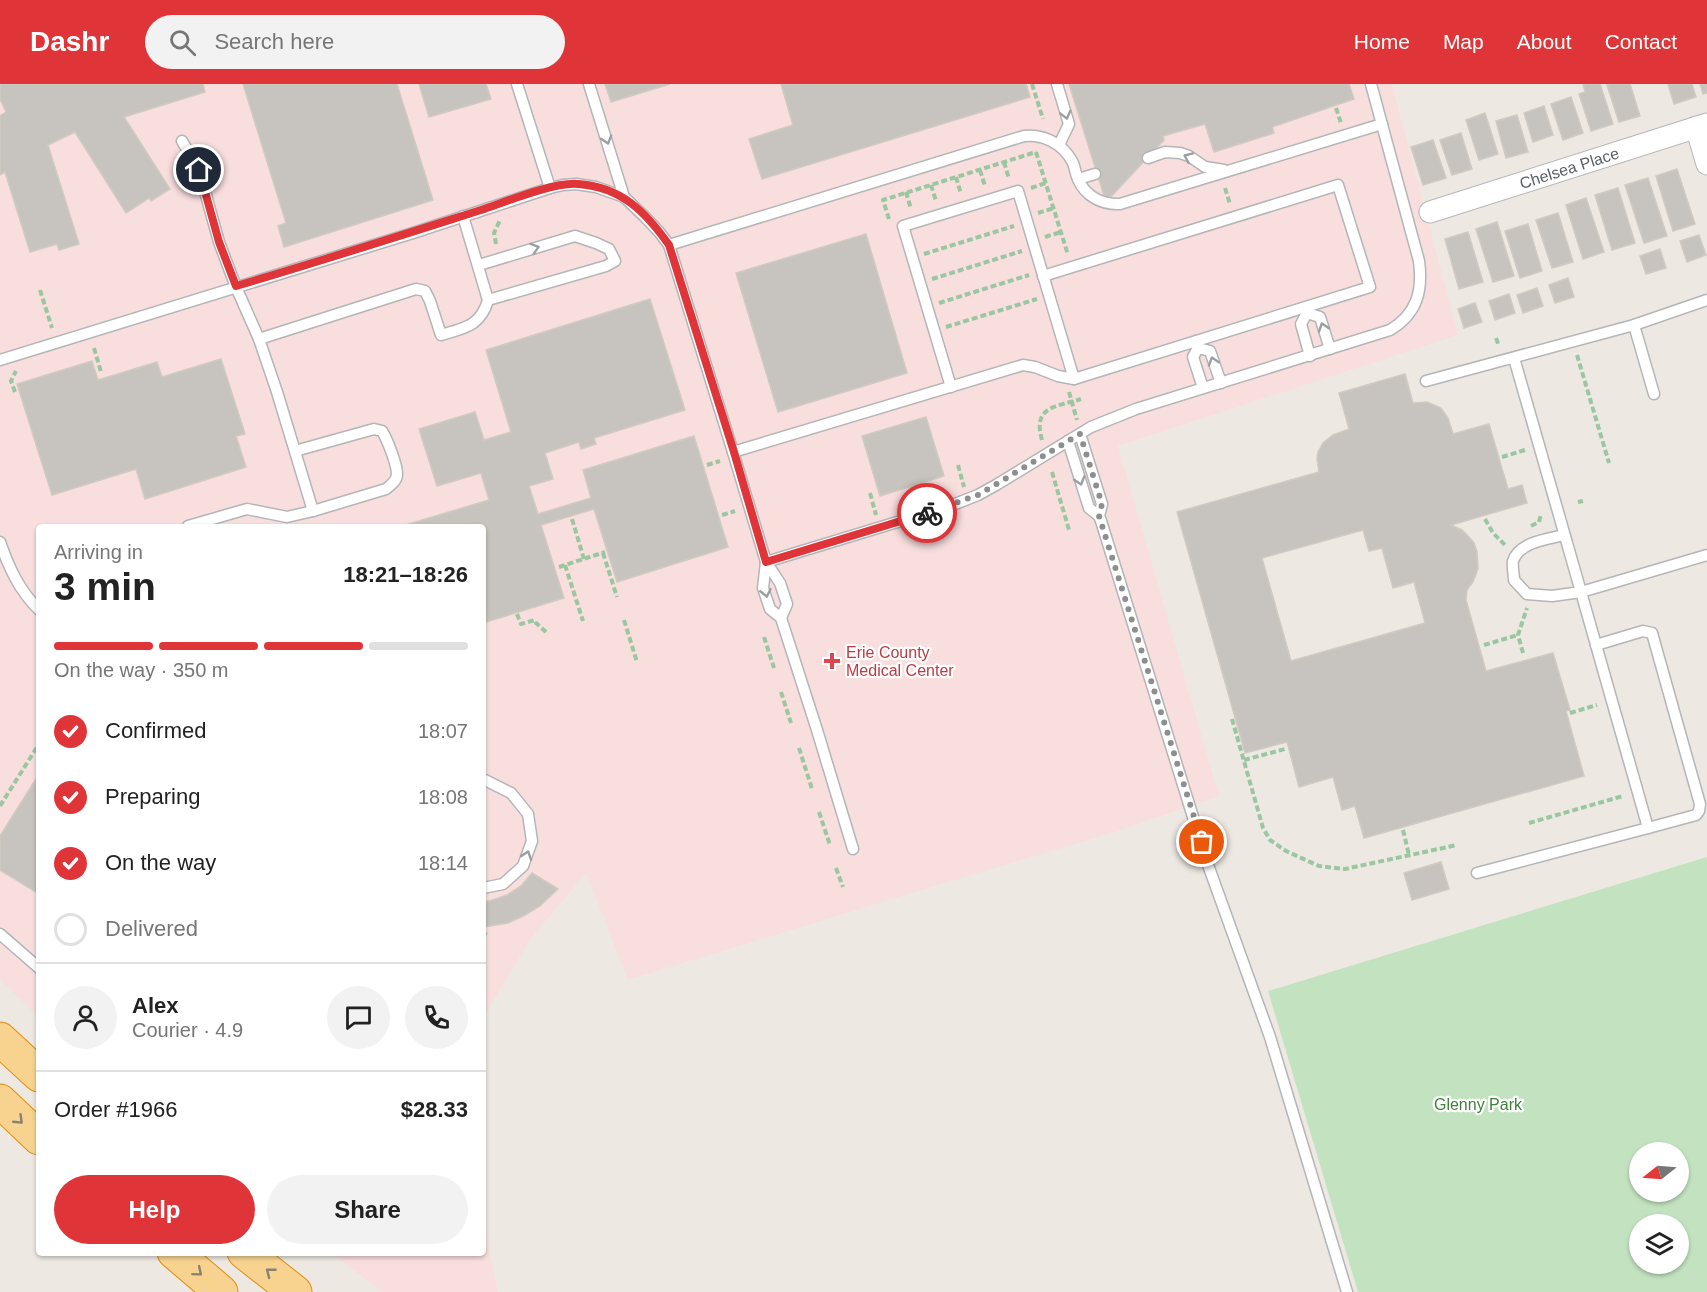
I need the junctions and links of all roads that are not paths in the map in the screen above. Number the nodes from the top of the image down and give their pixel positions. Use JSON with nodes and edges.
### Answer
{"nodes":[{"id":1,"x":517,"y":84,"type":"edge"},
{"id":2,"x":589,"y":84,"type":"edge"},
{"id":3,"x":1057,"y":84,"type":"edge"},
{"id":4,"x":1371,"y":84,"type":"edge"},
{"id":5,"x":1382,"y":124,"type":"junction"},
{"id":6,"x":1702,"y":126,"type":"edge"},
{"id":7,"x":182,"y":141,"type":"dead end"},
{"id":8,"x":1059,"y":145,"type":"junction"},
{"id":9,"x":1148,"y":158,"type":"dead end"},
{"id":10,"x":1707,"y":164,"type":"edge"},
{"id":11,"x":1227,"y":171,"type":"junction"},
{"id":12,"x":1095,"y":174,"type":"dead end"},
{"id":13,"x":1078,"y":178,"type":"junction"},
{"id":14,"x":550,"y":188,"type":"junction"},
{"id":15,"x":624,"y":197,"type":"junction"},
{"id":16,"x":1430,"y":212,"type":"dead end"},
{"id":17,"x":463,"y":216,"type":"junction"},
{"id":18,"x":669,"y":245,"type":"junction"},
{"id":19,"x":478,"y":265,"type":"junction"},
{"id":20,"x":1043,"y":276,"type":"junction"},
{"id":21,"x":236,"y":286,"type":"junction"},
{"id":22,"x":488,"y":300,"type":"junction"},
{"id":23,"x":1707,"y":300,"type":"edge"},
{"id":24,"x":1306,"y":310,"type":"junction"},
{"id":25,"x":1634,"y":325,"type":"junction"},
{"id":26,"x":259,"y":339,"type":"junction"},
{"id":27,"x":1197,"y":345,"type":"junction"},
{"id":28,"x":1330,"y":349,"type":"junction"},
{"id":29,"x":1310,"y":356,"type":"junction"},
{"id":30,"x":1514,"y":358,"type":"junction"},
{"id":31,"x":0,"y":360,"type":"edge"},
{"id":32,"x":1074,"y":379,"type":"junction"},
{"id":33,"x":1426,"y":381,"type":"dead end"},
{"id":34,"x":1221,"y":383,"type":"junction"},
{"id":35,"x":951,"y":387,"type":"junction"},
{"id":36,"x":1203,"y":388,"type":"junction"},
{"id":37,"x":1654,"y":394,"type":"dead end"},
{"id":38,"x":1080,"y":434,"type":"junction"},
{"id":39,"x":1068,"y":441,"type":"junction"},
{"id":40,"x":295,"y":451,"type":"junction"},
{"id":41,"x":734,"y":452,"type":"junction"},
{"id":42,"x":313,"y":511,"type":"junction"},
{"id":43,"x":1099,"y":516,"type":"junction"},
{"id":44,"x":284,"y":522,"type":"edge"},
{"id":45,"x":195,"y":524,"type":"edge"},
{"id":46,"x":1564,"y":535,"type":"junction"},
{"id":47,"x":0,"y":542,"type":"edge"},
{"id":48,"x":1707,"y":555,"type":"edge"},
{"id":49,"x":766,"y":562,"type":"junction"},
{"id":50,"x":1581,"y":592,"type":"junction"},
{"id":51,"x":36,"y":607,"type":"edge"},
{"id":52,"x":781,"y":618,"type":"junction"},
{"id":53,"x":1596,"y":645,"type":"junction"},
{"id":54,"x":486,"y":782,"type":"edge"},
{"id":55,"x":1647,"y":828,"type":"junction"},
{"id":56,"x":853,"y":849,"type":"dead end"},
{"id":57,"x":1477,"y":873,"type":"dead end"},
{"id":58,"x":486,"y":887,"type":"edge"},
{"id":59,"x":0,"y":933,"type":"edge"},
{"id":60,"x":36,"y":965,"type":"edge"},
{"id":61,"x":0,"y":1039,"type":"edge"},
{"id":62,"x":36,"y":1072,"type":"edge"},
{"id":63,"x":0,"y":1101,"type":"edge"},
{"id":64,"x":36,"y":1135,"type":"edge"},
{"id":65,"x":179,"y":1256,"type":"edge"},
{"id":66,"x":249,"y":1256,"type":"edge"},
{"id":67,"x":221,"y":1292,"type":"edge"},
{"id":68,"x":295,"y":1292,"type":"edge"},
{"id":69,"x":1347,"y":1292,"type":"edge"}],
"edges":[{"from":1,"to":14,"type":"lane"},
{"from":2,"to":15,"type":"lane","one_way":true},
{"from":3,"to":8,"type":"lane","one_way":true},
{"from":4,"to":5,"type":"lane"},
{"from":5,"to":11,"type":"lane"},
{"from":5,"to":28,"type":"lane"},
{"from":6,"to":10,"type":"street"},
{"from":6,"to":16,"type":"street","name":"Chelsea Place"},
{"from":7,"to":21,"type":"lane"},
{"from":8,"to":13,"type":"lane"},
{"from":8,"to":18,"type":"lane"},
{"from":11,"to":9,"type":"lane","one_way":true},
{"from":11,"to":13,"type":"lane"},
{"from":12,"to":13,"type":"lane"},
{"from":14,"to":15,"type":"lane"},
{"from":14,"to":17,"type":"lane"},
{"from":15,"to":18,"type":"lane"},
{"from":17,"to":19,"type":"lane"},
{"from":17,"to":21,"type":"lane"},
{"from":18,"to":41,"type":"lane"},
{"from":19,"to":22,"type":"lane"},
{"from":19,"to":22,"type":"lane","one_way":true},
{"from":20,"to":24,"type":"lane"},
{"from":20,"to":32,"type":"lane"},
{"from":20,"to":35,"type":"lane"},
{"from":21,"to":26,"type":"lane"},
{"from":21,"to":31,"type":"lane"},
{"from":22,"to":26,"type":"lane"},
{"from":23,"to":25,"type":"lane"},
{"from":24,"to":27,"type":"lane"},
{"from":28,"to":24,"type":"lane","one_way":true},
{"from":24,"to":29,"type":"lane"},
{"from":25,"to":30,"type":"lane"},
{"from":25,"to":37,"type":"lane"},
{"from":26,"to":40,"type":"lane"},
{"from":27,"to":32,"type":"lane"},
{"from":34,"to":27,"type":"lane","one_way":true},
{"from":27,"to":36,"type":"lane"},
{"from":28,"to":29,"type":"lane"},
{"from":29,"to":34,"type":"lane"},
{"from":30,"to":33,"type":"lane"},
{"from":30,"to":46,"type":"lane"},
{"from":32,"to":35,"type":"lane"},
{"from":34,"to":36,"type":"lane"},
{"from":35,"to":41,"type":"lane"},
{"from":36,"to":38,"type":"lane"},
{"from":38,"to":39,"type":"lane"},
{"from":38,"to":43,"type":"lane"},
{"from":39,"to":43,"type":"lane","one_way":true},
{"from":39,"to":49,"type":"lane"},
{"from":40,"to":42,"type":"lane"},
{"from":40,"to":42,"type":"lane"},
{"from":41,"to":49,"type":"lane"},
{"from":42,"to":44,"type":"lane"},
{"from":43,"to":69,"type":"lane"},
{"from":44,"to":45,"type":"lane"},
{"from":46,"to":50,"type":"lane"},
{"from":46,"to":50,"type":"lane"},
{"from":47,"to":51,"type":"lane"},
{"from":48,"to":50,"type":"lane"},
{"from":49,"to":52,"type":"lane"},
{"from":49,"to":52,"type":"lane","one_way":true},
{"from":50,"to":53,"type":"lane"},
{"from":52,"to":56,"type":"lane"},
{"from":53,"to":55,"type":"lane"},
{"from":53,"to":55,"type":"lane"},
{"from":58,"to":54,"type":"lane","one_way":true},
{"from":55,"to":57,"type":"lane"},
{"from":59,"to":60,"type":"lane"},
{"from":61,"to":62,"type":"highway"},
{"from":63,"to":64,"type":"highway","one_way":true},
{"from":65,"to":67,"type":"highway","one_way":true},
{"from":68,"to":66,"type":"highway","one_way":true}]}
